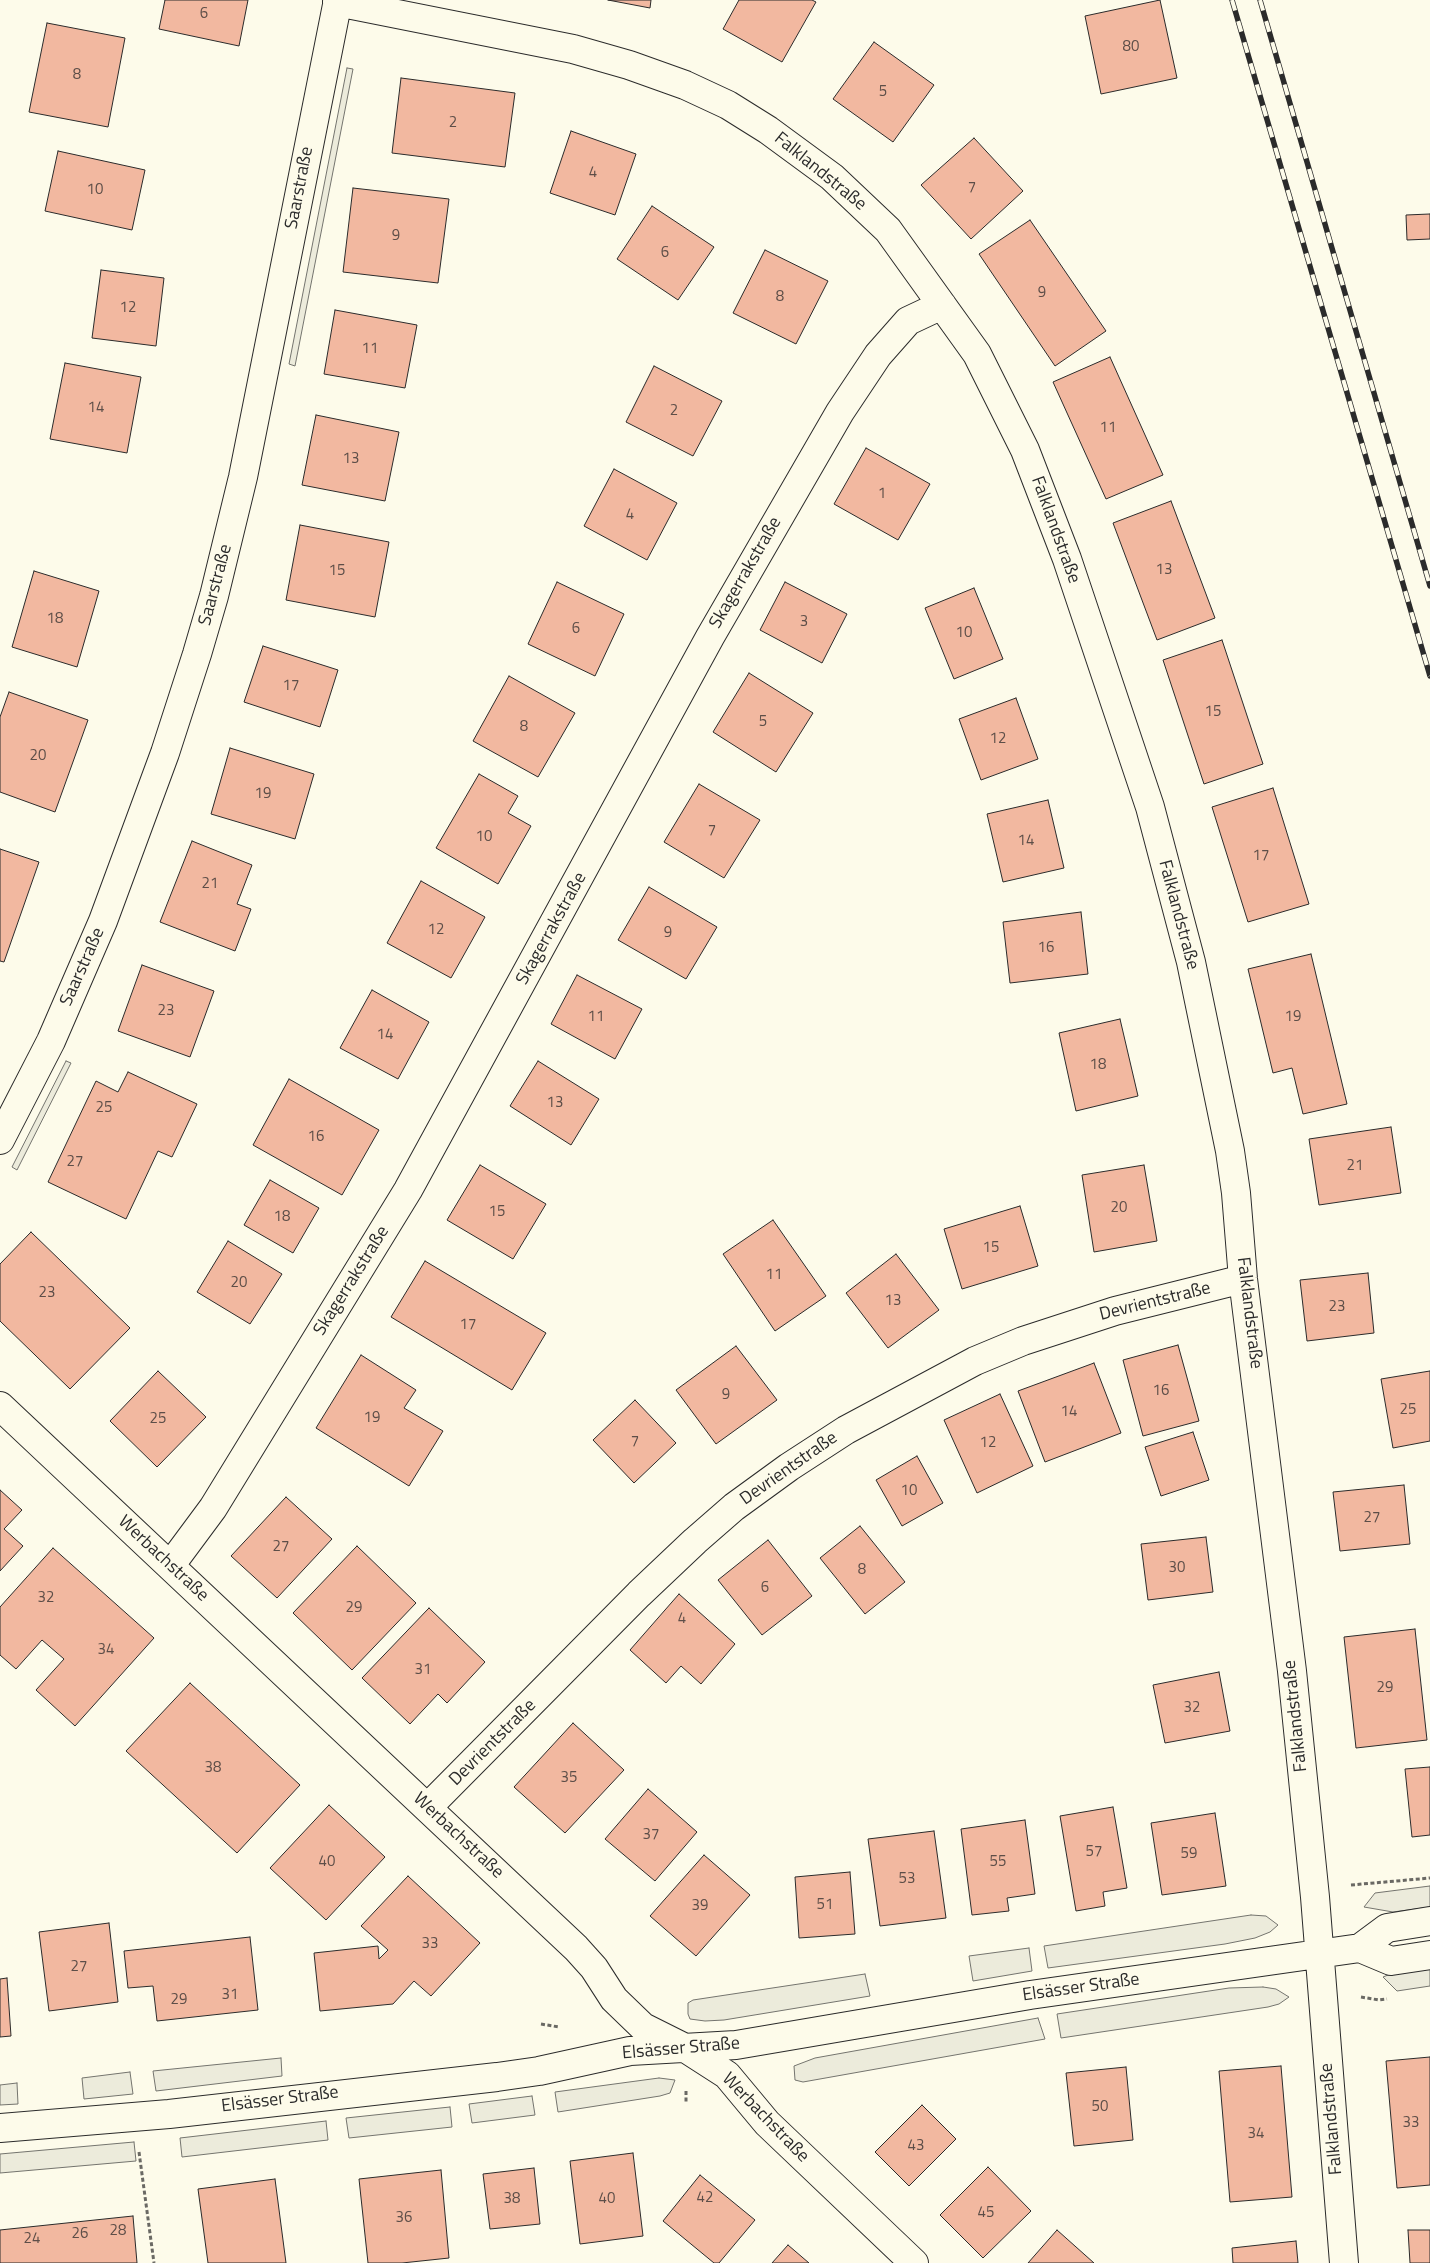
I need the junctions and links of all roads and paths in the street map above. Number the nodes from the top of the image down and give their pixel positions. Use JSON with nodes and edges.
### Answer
{"nodes":[{"id":1,"x":337,"y":1,"type":"edge"},
{"id":2,"x":942,"y":305,"type":"junction"},
{"id":3,"x":0,"y":1140,"type":"edge"},
{"id":4,"x":1243,"y":1279,"type":"junction"},
{"id":5,"x":0,"y":1406,"type":"edge"},
{"id":6,"x":170,"y":1566,"type":"junction"},
{"id":7,"x":428,"y":1807,"type":"junction"},
{"id":8,"x":1430,"y":1878,"type":"edge"},
{"id":9,"x":1313,"y":1887,"type":"junction"},
{"id":10,"x":1430,"y":1921,"type":"edge"},
{"id":11,"x":1360,"y":1948,"type":"junction"},
{"id":12,"x":1318,"y":1954,"type":"junction"},
{"id":13,"x":1430,"y":1955,"type":"edge"},
{"id":14,"x":685,"y":2048,"type":"junction"},
{"id":15,"x":135,"y":2116,"type":"junction"},
{"id":16,"x":0,"y":2128,"type":"edge"},
{"id":17,"x":154,"y":2263,"type":"edge"},
{"id":18,"x":914,"y":2263,"type":"edge"},
{"id":19,"x":1344,"y":2263,"type":"edge"}],
"edges":[{"from":1,"to":2,"type":"street","name":"Falklandstraße"},
{"from":1,"to":3,"type":"street","name":"Saarstraße"},
{"from":2,"to":4,"type":"street","name":"Falklandstraße"},
{"from":2,"to":6,"type":"street","name":"Skagerrakstraße"},
{"from":4,"to":7,"type":"street","name":"Devrientstraße"},
{"from":4,"to":9,"type":"street","name":"Falklandstraße"},
{"from":5,"to":6,"type":"street","name":"Werbachstraße"},
{"from":6,"to":7,"type":"street","name":"Werbachstraße"},
{"from":7,"to":14,"type":"street","name":"Werbachstraße"},
{"from":8,"to":9,"type":"path"},
{"from":9,"to":12,"type":"street","name":"Falklandstraße"},
{"from":10,"to":11,"type":"street","name":"Elsässer Straße"},
{"from":11,"to":12,"type":"street","name":"Elsässer Straße"},
{"from":11,"to":13,"type":"street"},
{"from":12,"to":14,"type":"street","name":"Elsässer Straße"},
{"from":12,"to":19,"type":"street","name":"Falklandstraße"},
{"from":14,"to":15,"type":"street","name":"Elsässer Straße"},
{"from":14,"to":18,"type":"street","name":"Werbachstraße"},
{"from":15,"to":16,"type":"street","name":"Elsässer Straße"},
{"from":15,"to":17,"type":"path"}]}
